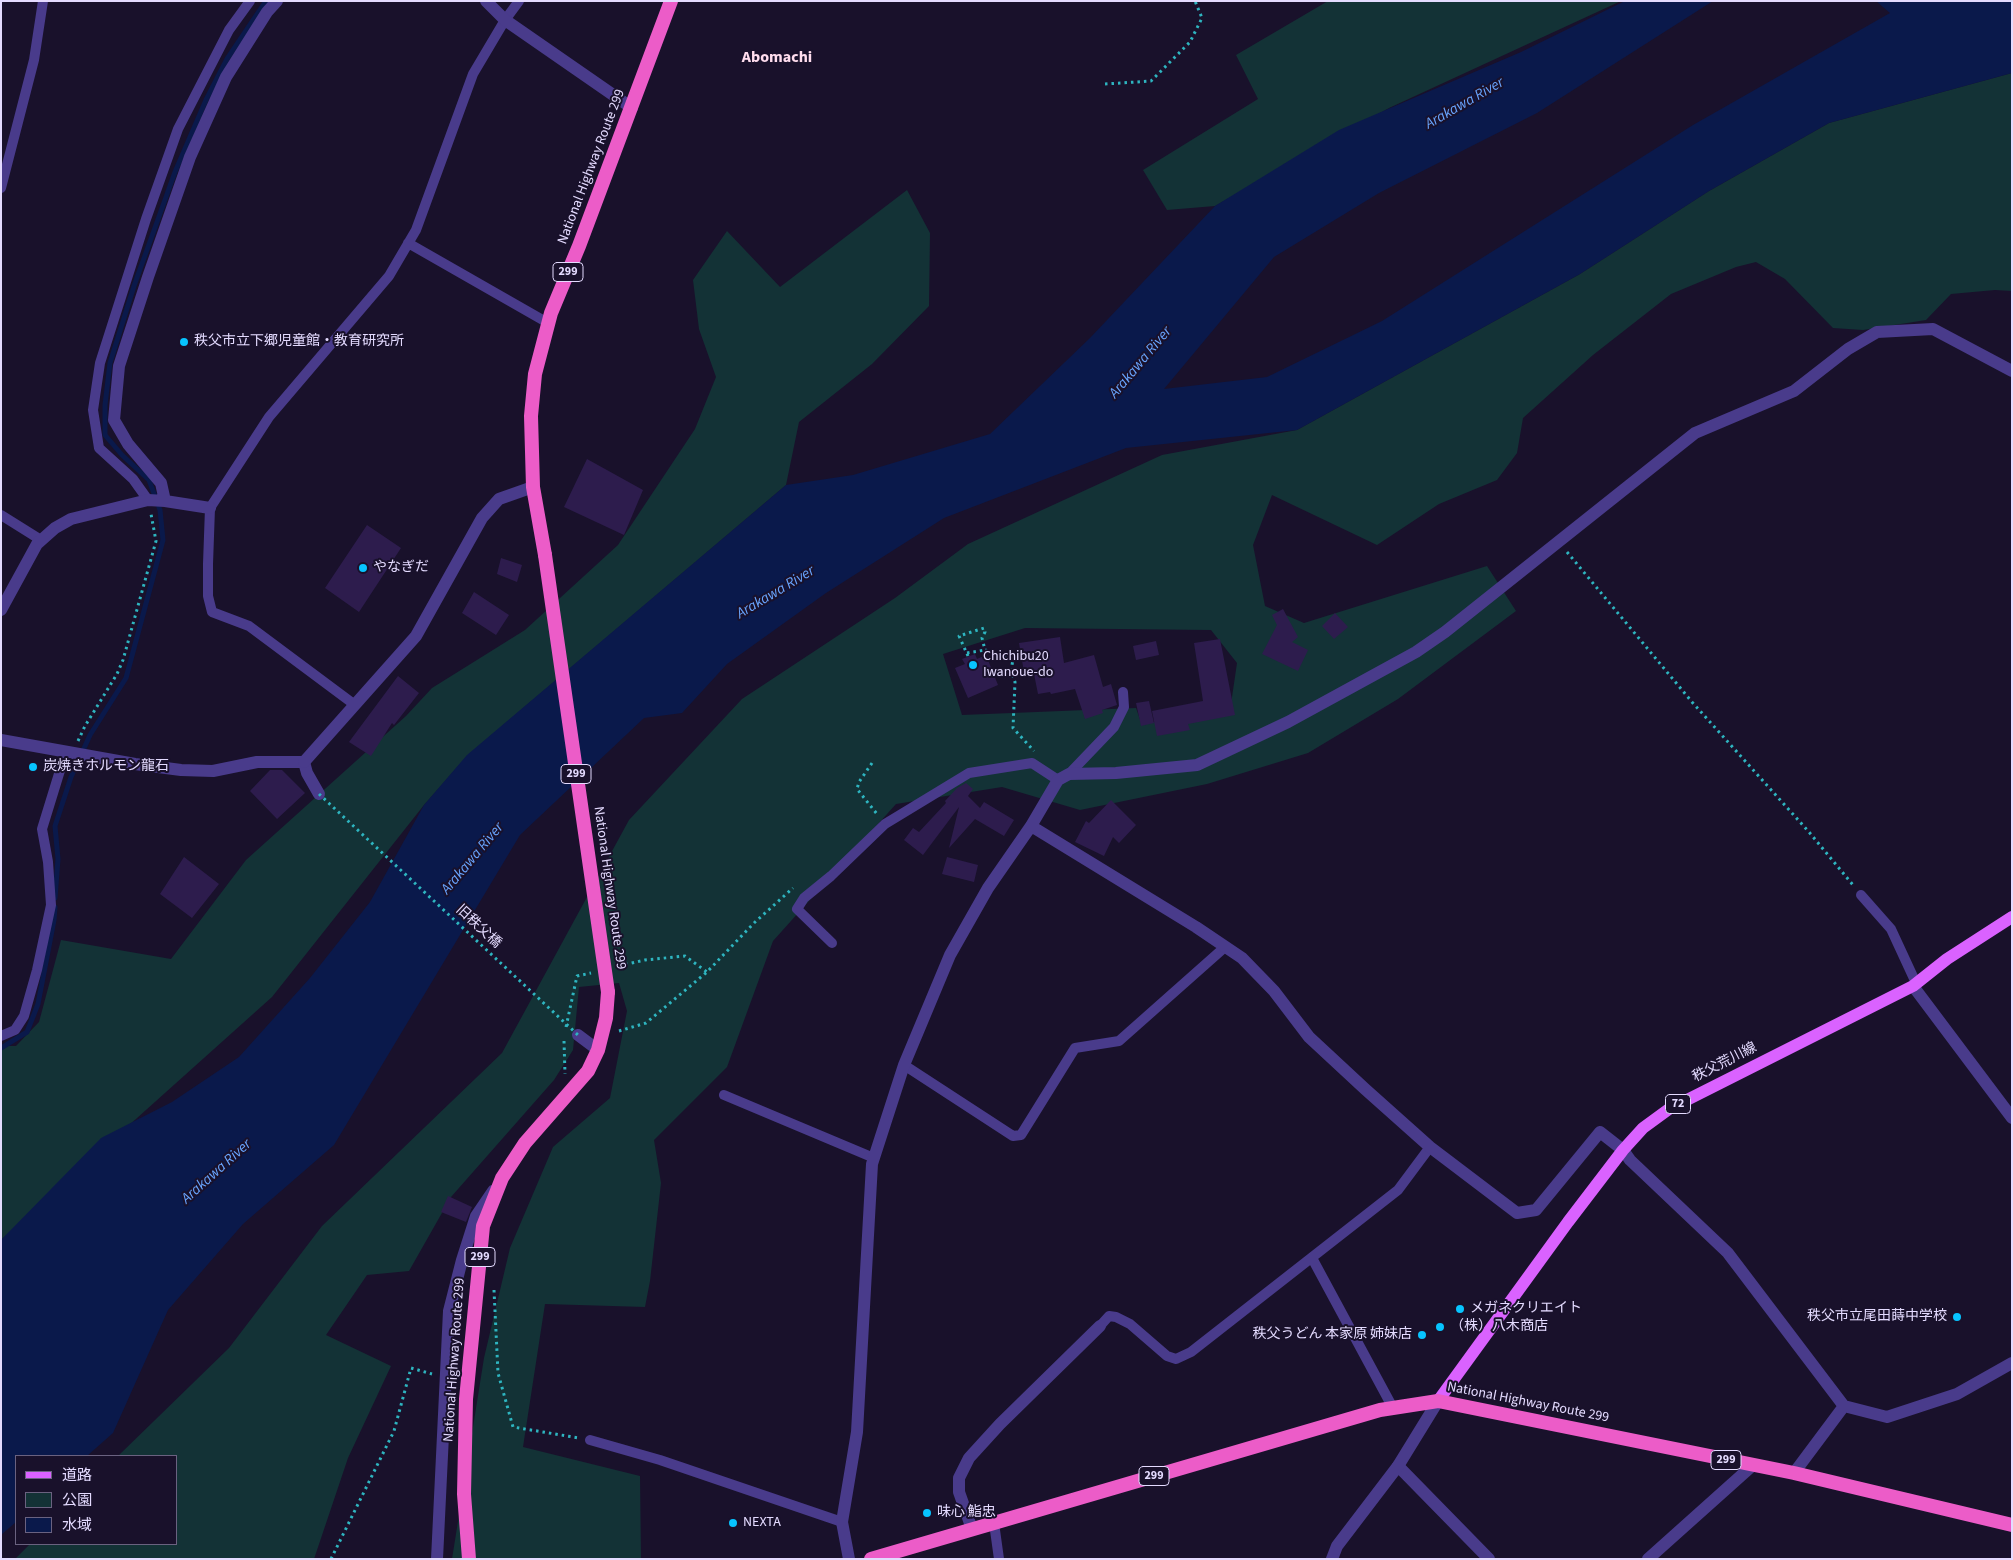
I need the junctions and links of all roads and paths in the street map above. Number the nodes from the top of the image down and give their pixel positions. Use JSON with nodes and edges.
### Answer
{"nodes":[{"id":1,"x":43,"y":1,"type":"edge"},
{"id":2,"x":250,"y":1,"type":"edge"},
{"id":3,"x":277,"y":1,"type":"edge"},
{"id":4,"x":486,"y":1,"type":"edge"},
{"id":5,"x":518,"y":1,"type":"edge"},
{"id":6,"x":671,"y":1,"type":"edge"},
{"id":7,"x":1195,"y":1,"type":"edge"},
{"id":8,"x":505,"y":20,"type":"junction"},
{"id":9,"x":1105,"y":84,"type":"dead end"},
{"id":10,"x":632,"y":108,"type":"junction"},
{"id":11,"x":1,"y":188,"type":"edge"},
{"id":12,"x":408,"y":243,"type":"junction"},
{"id":13,"x":548,"y":323,"type":"junction"},
{"id":14,"x":2012,"y":371,"type":"edge"},
{"id":15,"x":533,"y":487,"type":"junction"},
{"id":16,"x":148,"y":500,"type":"junction"},
{"id":17,"x":164,"y":500,"type":"junction"},
{"id":18,"x":210,"y":508,"type":"junction"},
{"id":19,"x":1,"y":515,"type":"edge"},
{"id":20,"x":41,"y":540,"type":"junction"},
{"id":21,"x":1559,"y":542,"type":"junction"},
{"id":22,"x":1,"y":610,"type":"edge"},
{"id":23,"x":985,"y":650,"type":"junction"},
{"id":24,"x":1022,"y":658,"type":"dead end"},
{"id":25,"x":1013,"y":659,"type":"junction"},
{"id":26,"x":1123,"y":692,"type":"dead end"},
{"id":27,"x":355,"y":705,"type":"junction"},
{"id":28,"x":1,"y":740,"type":"edge"},
{"id":29,"x":69,"y":752,"type":"junction"},
{"id":30,"x":1037,"y":753,"type":"dead end"},
{"id":31,"x":304,"y":762,"type":"junction"},
{"id":32,"x":872,"y":763,"type":"dead end"},
{"id":33,"x":1063,"y":777,"type":"junction"},
{"id":34,"x":319,"y":794,"type":"joint"},
{"id":35,"x":885,"y":824,"type":"junction"},
{"id":36,"x":1032,"y":826,"type":"junction"},
{"id":37,"x":802,"y":885,"type":"dead end"},
{"id":38,"x":1862,"y":895,"type":"joint"},
{"id":39,"x":2012,"y":917,"type":"edge"},
{"id":40,"x":832,"y":943,"type":"dead end"},
{"id":41,"x":1225,"y":947,"type":"junction"},
{"id":42,"x":1914,"y":985,"type":"junction"},
{"id":43,"x":578,"y":1035,"type":"joint"},
{"id":44,"x":1,"y":1036,"type":"edge"},
{"id":45,"x":601,"y":1036,"type":"junction"},
{"id":46,"x":564,"y":1038,"type":"dead end"},
{"id":47,"x":598,"y":1050,"type":"junction"},
{"id":48,"x":904,"y":1066,"type":"junction"},
{"id":49,"x":724,"y":1095,"type":"dead end"},
{"id":50,"x":565,"y":1098,"type":"junction"},
{"id":51,"x":2012,"y":1118,"type":"edge"},
{"id":52,"x":1430,"y":1147,"type":"junction"},
{"id":53,"x":1624,"y":1150,"type":"junction"},
{"id":54,"x":874,"y":1158,"type":"junction"},
{"id":55,"x":502,"y":1178,"type":"junction"},
{"id":56,"x":1312,"y":1258,"type":"junction"},
{"id":57,"x":493,"y":1286,"type":"dead end"},
{"id":58,"x":1100,"y":1326,"type":"joint"},
{"id":59,"x":2012,"y":1363,"type":"edge"},
{"id":60,"x":445,"y":1377,"type":"junction"},
{"id":61,"x":1438,"y":1401,"type":"junction"},
{"id":62,"x":1844,"y":1406,"type":"junction"},
{"id":63,"x":1393,"y":1408,"type":"junction"},
{"id":64,"x":590,"y":1440,"type":"joint"},
{"id":65,"x":1753,"y":1465,"type":"junction"},
{"id":66,"x":1398,"y":1466,"type":"junction"},
{"id":67,"x":1794,"y":1473,"type":"junction"},
{"id":68,"x":842,"y":1522,"type":"junction"},
{"id":69,"x":994,"y":1523,"type":"junction"},
{"id":70,"x":2012,"y":1525,"type":"edge"},
{"id":71,"x":972,"y":1529,"type":"junction"},
{"id":72,"x":331,"y":1559,"type":"edge"},
{"id":73,"x":437,"y":1559,"type":"edge"},
{"id":74,"x":469,"y":1559,"type":"edge"},
{"id":75,"x":849,"y":1559,"type":"edge"},
{"id":76,"x":871,"y":1559,"type":"edge"},
{"id":77,"x":999,"y":1559,"type":"edge"},
{"id":78,"x":1332,"y":1559,"type":"edge"},
{"id":79,"x":1490,"y":1559,"type":"edge"},
{"id":80,"x":1648,"y":1559,"type":"edge"}],
"edges":[{"from":1,"to":11,"type":"lane"},
{"from":2,"to":16,"type":"lane"},
{"from":3,"to":17,"type":"street"},
{"from":4,"to":8,"type":"street"},
{"from":5,"to":8,"type":"lane"},
{"from":6,"to":10,"type":"highway","name":"National Highway Route 299","number":"299"},
{"from":7,"to":9,"type":"path"},
{"from":8,"to":10,"type":"street"},
{"from":8,"to":12,"type":"lane"},
{"from":10,"to":13,"type":"highway","name":"National Highway Route 299","number":"299"},
{"from":12,"to":13,"type":"lane"},
{"from":12,"to":18,"type":"lane"},
{"from":13,"to":15,"type":"highway","name":"National Highway Route 299","number":"299"},
{"from":14,"to":21,"type":"street"},
{"from":15,"to":27,"type":"street"},
{"from":15,"to":45,"type":"highway","name":"National Highway Route 299","number":"299","bridge":true},
{"from":16,"to":17,"type":"street"},
{"from":16,"to":20,"type":"street"},
{"from":16,"to":29,"type":"path"},
{"from":17,"to":18,"type":"street"},
{"from":18,"to":27,"type":"lane"},
{"from":19,"to":20,"type":"lane"},
{"from":20,"to":22,"type":"street"},
{"from":21,"to":33,"type":"street"},
{"from":21,"to":38,"type":"path"},
{"from":23,"to":23,"type":"path"},
{"from":23,"to":25,"type":"path"},
{"from":24,"to":25,"type":"path"},
{"from":25,"to":30,"type":"path"},
{"from":26,"to":33,"type":"lane"},
{"from":27,"to":31,"type":"street"},
{"from":28,"to":29,"type":"street"},
{"from":29,"to":31,"type":"street"},
{"from":29,"to":44,"type":"lane"},
{"from":31,"to":34,"type":"street"},
{"from":32,"to":35,"type":"path"},
{"from":33,"to":35,"type":"lane"},
{"from":33,"to":36,"type":"street"},
{"from":34,"to":43,"type":"path","name":"旧秩父橋","bridge":true},
{"from":35,"to":40,"type":"lane"},
{"from":36,"to":41,"type":"street"},
{"from":36,"to":48,"type":"street"},
{"from":37,"to":45,"type":"path"},
{"from":38,"to":42,"type":"lane"},
{"from":39,"to":42,"type":"main road","name":"秩父荒川線","number":"72"},
{"from":41,"to":48,"type":"lane"},
{"from":41,"to":52,"type":"street"},
{"from":42,"to":51,"type":"street"},
{"from":42,"to":53,"type":"main road","name":"秩父荒川線","number":"72"},
{"from":43,"to":47,"type":"street"},
{"from":45,"to":47,"type":"highway","name":"National Highway Route 299","number":"299"},
{"from":46,"to":50,"type":"path"},
{"from":47,"to":50,"type":"highway","name":"National Highway Route 299","number":"299"},
{"from":48,"to":54,"type":"street"},
{"from":49,"to":54,"type":"lane"},
{"from":50,"to":55,"type":"highway","name":"National Highway Route 299","number":"299"},
{"from":52,"to":53,"type":"street"},
{"from":52,"to":56,"type":"lane"},
{"from":53,"to":61,"type":"main road","name":"秩父荒川線","number":"72"},
{"from":53,"to":62,"type":"street"},
{"from":54,"to":68,"type":"street"},
{"from":55,"to":60,"type":"street"},
{"from":55,"to":74,"type":"highway","name":"National Highway Route 299","number":"299"},
{"from":56,"to":58,"type":"lane"},
{"from":56,"to":63,"type":"lane"},
{"from":57,"to":64,"type":"path"},
{"from":58,"to":71,"type":"street"},
{"from":59,"to":62,"type":"street"},
{"from":60,"to":72,"type":"path"},
{"from":60,"to":73,"type":"street"},
{"from":61,"to":63,"type":"highway","name":"National Highway Route 299","number":"299"},
{"from":61,"to":65,"type":"highway","name":"National Highway Route 299","number":"299"},
{"from":61,"to":66,"type":"street"},
{"from":62,"to":67,"type":"street"},
{"from":63,"to":69,"type":"highway","name":"National Highway Route 299","number":"299"},
{"from":64,"to":68,"type":"lane"},
{"from":65,"to":67,"type":"highway","name":"National Highway Route 299","number":"299"},
{"from":65,"to":80,"type":"street"},
{"from":66,"to":78,"type":"street"},
{"from":66,"to":79,"type":"street"},
{"from":67,"to":70,"type":"highway","name":"National Highway Route 299","number":"299"},
{"from":68,"to":75,"type":"street"},
{"from":69,"to":71,"type":"highway","name":"National Highway Route 299","number":"299"},
{"from":69,"to":77,"type":"lane"},
{"from":71,"to":76,"type":"highway","name":"National Highway Route 299","number":"299"}]}
